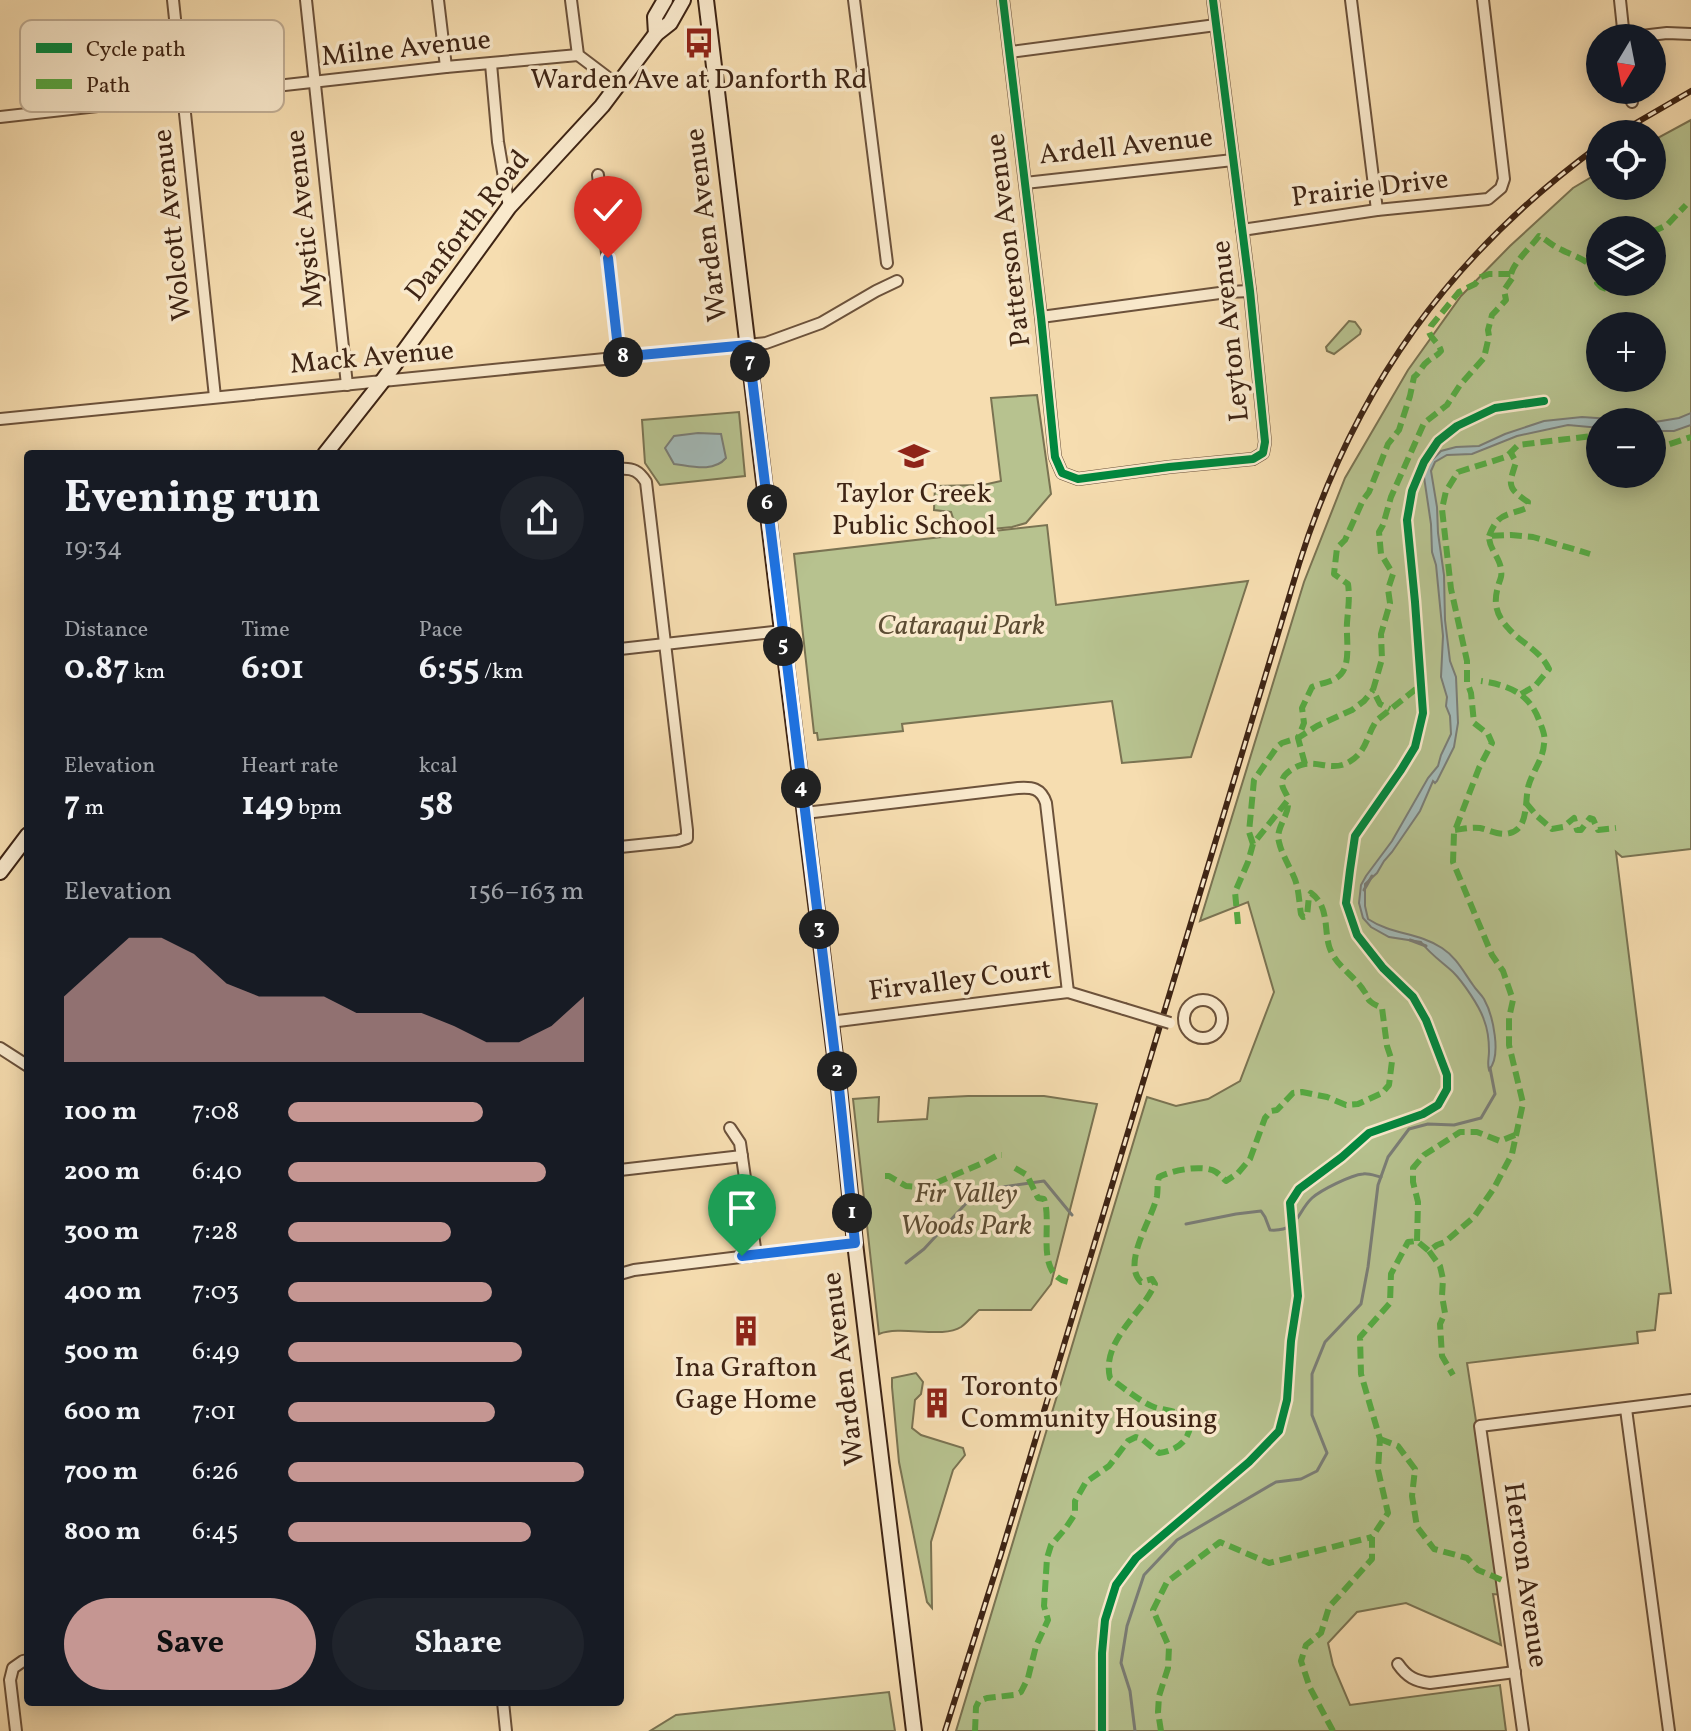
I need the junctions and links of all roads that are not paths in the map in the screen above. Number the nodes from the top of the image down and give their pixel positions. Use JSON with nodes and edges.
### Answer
{"nodes":[{"id":1,"x":173,"y":0,"type":"edge"},
{"id":2,"x":306,"y":0,"type":"edge"},
{"id":3,"x":438,"y":0,"type":"edge"},
{"id":4,"x":571,"y":0,"type":"edge"},
{"id":5,"x":665,"y":0,"type":"edge"},
{"id":6,"x":683,"y":0,"type":"edge"},
{"id":7,"x":706,"y":0,"type":"edge"},
{"id":8,"x":854,"y":0,"type":"edge"},
{"id":9,"x":1003,"y":0,"type":"edge"},
{"id":10,"x":1213,"y":0,"type":"edge"},
{"id":11,"x":1351,"y":0,"type":"edge"},
{"id":12,"x":1483,"y":0,"type":"edge"},
{"id":13,"x":1620,"y":0,"type":"edge"},
{"id":14,"x":175,"y":20,"type":"edge"},
{"id":15,"x":1623,"y":24,"type":"edge"},
{"id":16,"x":1216,"y":25,"type":"junction"},
{"id":17,"x":1666,"y":33,"type":"edge"},
{"id":18,"x":656,"y":34,"type":"junction"},
{"id":19,"x":1691,"y":34,"type":"edge"},
{"id":20,"x":1010,"y":52,"type":"junction"},
{"id":21,"x":578,"y":55,"type":"junction"},
{"id":22,"x":491,"y":64,"type":"junction"},
{"id":23,"x":446,"y":67,"type":"junction"},
{"id":24,"x":315,"y":83,"type":"junction"},
{"id":25,"x":619,"y":86,"type":"junction"},
{"id":26,"x":284,"y":87,"type":"edge"},
{"id":27,"x":48,"y":112,"type":"edge"},
{"id":28,"x":185,"y":112,"type":"edge"},
{"id":29,"x":0,"y":117,"type":"edge"},
{"id":30,"x":1233,"y":160,"type":"junction"},
{"id":31,"x":598,"y":175,"type":"dead end"},
{"id":32,"x":1025,"y":183,"type":"junction"},
{"id":33,"x":509,"y":207,"type":"junction"},
{"id":34,"x":1377,"y":210,"type":"junction"},
{"id":35,"x":1242,"y":230,"type":"junction"},
{"id":36,"x":887,"y":263,"type":"dead end"},
{"id":37,"x":897,"y":281,"type":"dead end"},
{"id":38,"x":1250,"y":291,"type":"junction"},
{"id":39,"x":1041,"y":317,"type":"junction"},
{"id":40,"x":748,"y":345,"type":"junction"},
{"id":41,"x":619,"y":357,"type":"junction"},
{"id":42,"x":381,"y":383,"type":"junction"},
{"id":43,"x":347,"y":385,"type":"junction"},
{"id":44,"x":215,"y":397,"type":"junction"},
{"id":45,"x":0,"y":419,"type":"edge"},
{"id":46,"x":328,"y":450,"type":"edge"},
{"id":47,"x":624,"y":469,"type":"edge"},
{"id":48,"x":1062,"y":473,"type":"joint"},
{"id":49,"x":782,"y":631,"type":"junction"},
{"id":50,"x":666,"y":643,"type":"junction"},
{"id":51,"x":624,"y":648,"type":"edge"},
{"id":52,"x":805,"y":813,"type":"junction"},
{"id":53,"x":24,"y":840,"type":"edge"},
{"id":54,"x":624,"y":847,"type":"edge"},
{"id":55,"x":0,"y":872,"type":"edge"},
{"id":56,"x":1068,"y":992,"type":"junction"},
{"id":57,"x":830,"y":1022,"type":"junction"},
{"id":58,"x":1186,"y":1028,"type":"dead end"},
{"id":59,"x":0,"y":1048,"type":"edge"},
{"id":60,"x":24,"y":1063,"type":"edge"},
{"id":61,"x":730,"y":1128,"type":"dead end"},
{"id":62,"x":742,"y":1156,"type":"junction"},
{"id":63,"x":624,"y":1170,"type":"edge"},
{"id":64,"x":855,"y":1243,"type":"junction"},
{"id":65,"x":756,"y":1255,"type":"junction"},
{"id":66,"x":624,"y":1273,"type":"edge"},
{"id":67,"x":1691,"y":1400,"type":"edge"},
{"id":68,"x":1626,"y":1409,"type":"junction"},
{"id":69,"x":24,"y":1661,"type":"edge"},
{"id":70,"x":1398,"y":1664,"type":"dead end"},
{"id":71,"x":1515,"y":1672,"type":"junction"},
{"id":72,"x":503,"y":1706,"type":"edge"},
{"id":73,"x":16,"y":1731,"type":"edge"},
{"id":74,"x":506,"y":1731,"type":"edge"},
{"id":75,"x":914,"y":1731,"type":"edge"},
{"id":76,"x":1523,"y":1731,"type":"edge"},
{"id":77,"x":1669,"y":1731,"type":"edge"}],
"edges":[{"from":1,"to":14,"type":"street","name":"Wolcott Avenue"},
{"from":2,"to":24,"type":"street","name":"Mystic Avenue"},
{"from":3,"to":23,"type":"street"},
{"from":4,"to":21,"type":"street"},
{"from":5,"to":18,"type":"main road","name":"Danforth Road"},
{"from":6,"to":18,"type":"main road","name":"Danforth Road"},
{"from":7,"to":40,"type":"main road","name":"Warden Avenue"},
{"from":8,"to":36,"type":"street"},
{"from":9,"to":20,"type":"street","name":"Patterson Avenue"},
{"from":10,"to":16,"type":"street","name":"Leyton Avenue"},
{"from":11,"to":34,"type":"street"},
{"from":12,"to":34,"type":"street","name":"Prairie Drive"},
{"from":13,"to":15,"type":"street"},
{"from":16,"to":20,"type":"street"},
{"from":16,"to":30,"type":"street","name":"Leyton Avenue"},
{"from":17,"to":19,"type":"street"},
{"from":18,"to":25,"type":"main road","name":"Danforth Road"},
{"from":20,"to":32,"type":"street","name":"Patterson Avenue"},
{"from":21,"to":22,"type":"street","name":"Milne Avenue"},
{"from":21,"to":25,"type":"street"},
{"from":22,"to":23,"type":"street","name":"Milne Avenue"},
{"from":22,"to":33,"type":"street"},
{"from":23,"to":24,"type":"street","name":"Milne Avenue"},
{"from":24,"to":26,"type":"street","name":"Milne Avenue"},
{"from":24,"to":43,"type":"street","name":"Mystic Avenue"},
{"from":25,"to":33,"type":"main road","name":"Danforth Road"},
{"from":27,"to":29,"type":"street","name":"Milne Avenue"},
{"from":28,"to":44,"type":"street","name":"Wolcott Avenue"},
{"from":30,"to":32,"type":"street","name":"Ardell Avenue"},
{"from":30,"to":35,"type":"street","name":"Leyton Avenue"},
{"from":31,"to":41,"type":"street"},
{"from":32,"to":39,"type":"street","name":"Patterson Avenue"},
{"from":33,"to":42,"type":"main road","name":"Danforth Road"},
{"from":34,"to":35,"type":"street","name":"Prairie Drive"},
{"from":35,"to":38,"type":"street","name":"Leyton Avenue"},
{"from":37,"to":40,"type":"street","name":"Mack Avenue"},
{"from":38,"to":39,"type":"street"},
{"from":38,"to":48,"type":"street","name":"Leyton Avenue"},
{"from":39,"to":48,"type":"street","name":"Patterson Avenue"},
{"from":40,"to":41,"type":"street","name":"Mack Avenue"},
{"from":40,"to":49,"type":"main road","name":"Warden Avenue"},
{"from":41,"to":42,"type":"street","name":"Mack Avenue"},
{"from":42,"to":43,"type":"street","name":"Mack Avenue"},
{"from":42,"to":46,"type":"main road","name":"Danforth Road"},
{"from":43,"to":44,"type":"street","name":"Mack Avenue"},
{"from":44,"to":45,"type":"street","name":"Mack Avenue"},
{"from":47,"to":50,"type":"street"},
{"from":49,"to":50,"type":"street"},
{"from":49,"to":52,"type":"main road","name":"Warden Avenue"},
{"from":50,"to":51,"type":"street"},
{"from":50,"to":54,"type":"street"},
{"from":52,"to":56,"type":"street"},
{"from":52,"to":57,"type":"main road","name":"Warden Avenue"},
{"from":53,"to":55,"type":"main road"},
{"from":56,"to":57,"type":"street","name":"Firvalley Court"},
{"from":56,"to":58,"type":"street","name":"Firvalley Court","bridge":true},
{"from":57,"to":64,"type":"main road","name":"Warden Avenue"},
{"from":59,"to":60,"type":"street"},
{"from":61,"to":62,"type":"street"},
{"from":62,"to":63,"type":"street"},
{"from":62,"to":65,"type":"street"},
{"from":64,"to":65,"type":"street"},
{"from":64,"to":75,"type":"main road","name":"Warden Avenue"},
{"from":65,"to":66,"type":"street"},
{"from":67,"to":68,"type":"street"},
{"from":68,"to":71,"type":"street","name":"Herron Avenue"},
{"from":68,"to":77,"type":"street"},
{"from":69,"to":73,"type":"street"},
{"from":70,"to":71,"type":"street"},
{"from":71,"to":76,"type":"street","name":"Herron Avenue"},
{"from":72,"to":74,"type":"street"}]}
